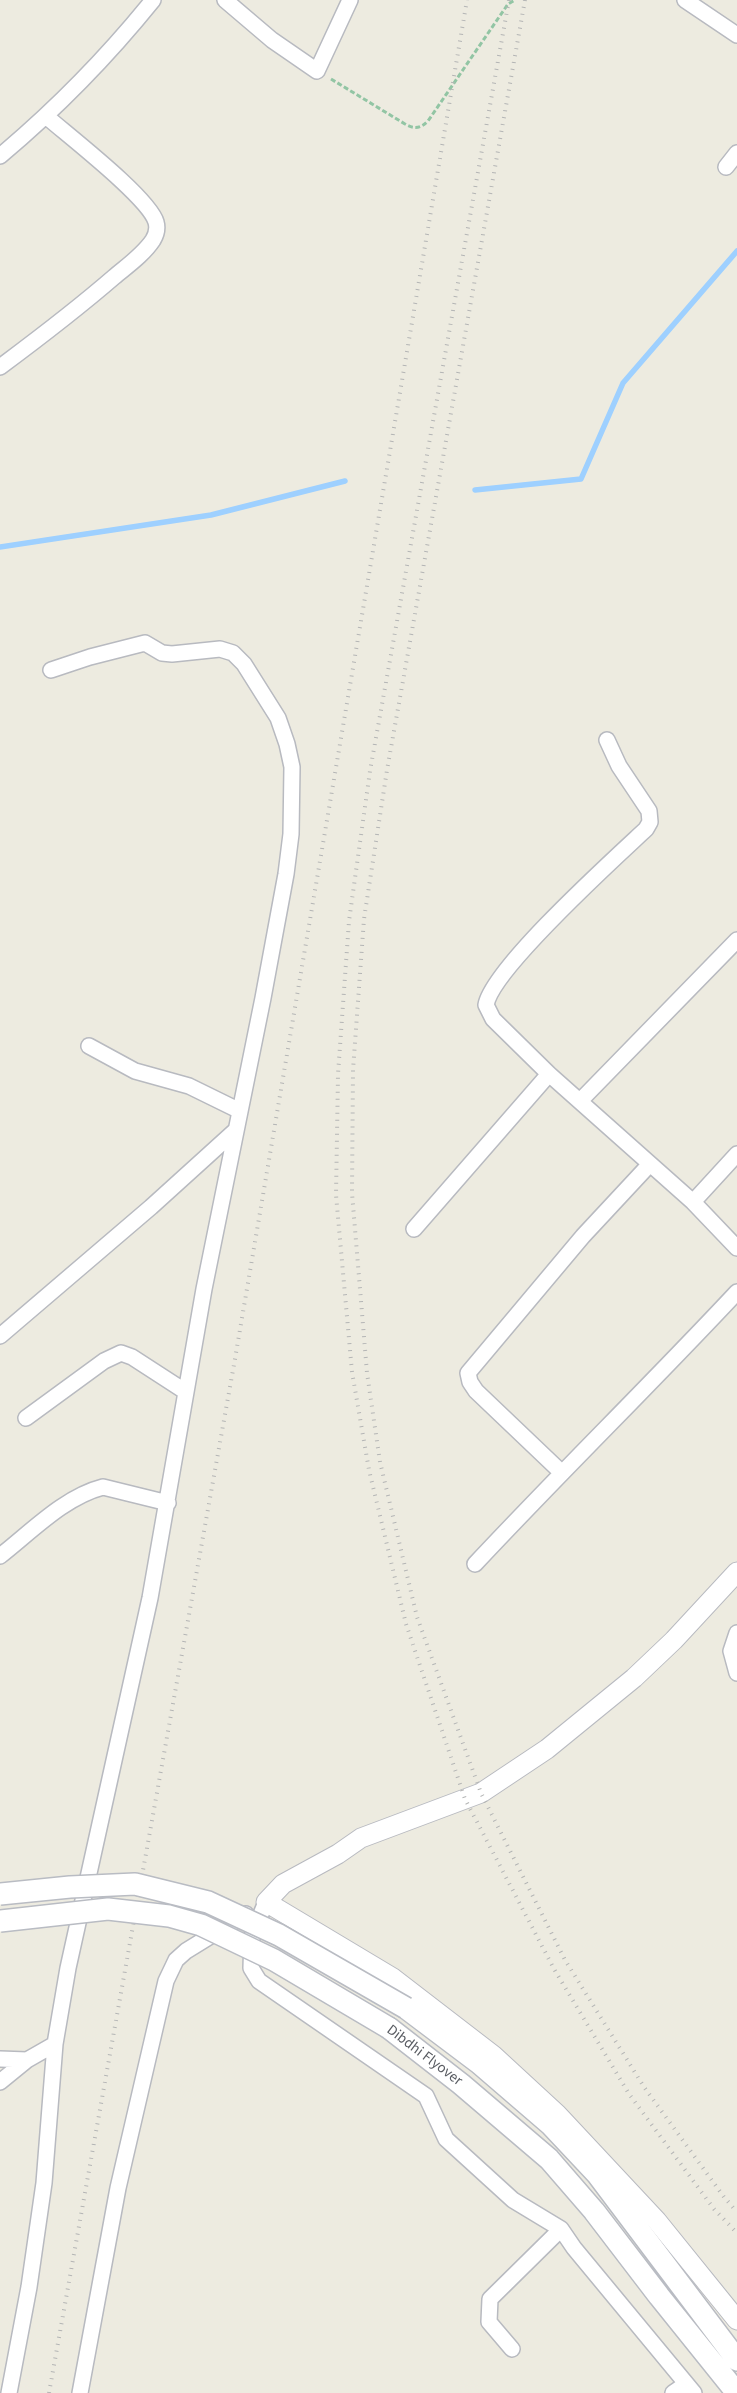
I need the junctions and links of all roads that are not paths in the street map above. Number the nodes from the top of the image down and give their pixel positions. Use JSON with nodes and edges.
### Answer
{"nodes":[{"id":1,"x":154,"y":0,"type":"edge"},
{"id":2,"x":225,"y":0,"type":"edge"},
{"id":3,"x":350,"y":0,"type":"edge"},
{"id":4,"x":685,"y":0,"type":"edge"},
{"id":5,"x":737,"y":35,"type":"edge"},
{"id":6,"x":47,"y":117,"type":"junction"},
{"id":7,"x":737,"y":153,"type":"edge"},
{"id":8,"x":0,"y":156,"type":"edge"},
{"id":9,"x":726,"y":167,"type":"dead end"},
{"id":10,"x":0,"y":367,"type":"edge"},
{"id":11,"x":51,"y":670,"type":"dead end"},
{"id":12,"x":607,"y":740,"type":"dead end"},
{"id":13,"x":737,"y":940,"type":"edge"},
{"id":14,"x":89,"y":1046,"type":"dead end"},
{"id":15,"x":549,"y":1074,"type":"junction"},
{"id":16,"x":580,"y":1101,"type":"junction"},
{"id":17,"x":240,"y":1110,"type":"junction"},
{"id":18,"x":236,"y":1130,"type":"junction"},
{"id":19,"x":737,"y":1154,"type":"edge"},
{"id":20,"x":650,"y":1164,"type":"junction"},
{"id":21,"x":692,"y":1202,"type":"junction"},
{"id":22,"x":414,"y":1229,"type":"dead end"},
{"id":23,"x":737,"y":1248,"type":"edge"},
{"id":24,"x":737,"y":1292,"type":"edge"},
{"id":25,"x":0,"y":1336,"type":"edge"},
{"id":26,"x":186,"y":1392,"type":"junction"},
{"id":27,"x":26,"y":1418,"type":"dead end"},
{"id":28,"x":561,"y":1472,"type":"junction"},
{"id":29,"x":168,"y":1503,"type":"junction"},
{"id":30,"x":0,"y":1556,"type":"edge"},
{"id":31,"x":476,"y":1564,"type":"dead end"},
{"id":32,"x":737,"y":1572,"type":"edge"},
{"id":33,"x":737,"y":1632,"type":"edge"},
{"id":34,"x":737,"y":1673,"type":"edge"},
{"id":35,"x":0,"y":1894,"type":"edge"},
{"id":36,"x":266,"y":1902,"type":"junction"},
{"id":37,"x":0,"y":1921,"type":"edge"},
{"id":38,"x":55,"y":2044,"type":"junction"},
{"id":39,"x":0,"y":2059,"type":"edge"},
{"id":40,"x":26,"y":2060,"type":"junction"},
{"id":41,"x":0,"y":2082,"type":"edge"},
{"id":42,"x":561,"y":2229,"type":"junction"},
{"id":43,"x":737,"y":2320,"type":"edge"},
{"id":44,"x":512,"y":2348,"type":"dead end"},
{"id":45,"x":737,"y":2360,"type":"edge"},
{"id":46,"x":690,"y":2388,"type":"edge"},
{"id":47,"x":9,"y":2393,"type":"edge"},
{"id":48,"x":80,"y":2393,"type":"edge"},
{"id":49,"x":673,"y":2393,"type":"edge"},
{"id":50,"x":737,"y":2393,"type":"edge"}],
"edges":[{"from":1,"to":6,"type":"street"},
{"from":2,"to":3,"type":"street"},
{"from":4,"to":5,"type":"street"},
{"from":6,"to":8,"type":"street"},
{"from":6,"to":10,"type":"street"},
{"from":7,"to":9,"type":"street"},
{"from":11,"to":17,"type":"street"},
{"from":12,"to":15,"type":"street"},
{"from":13,"to":16,"type":"street"},
{"from":14,"to":17,"type":"street"},
{"from":15,"to":16,"type":"street"},
{"from":15,"to":22,"type":"street"},
{"from":16,"to":20,"type":"street"},
{"from":17,"to":18,"type":"street"},
{"from":18,"to":25,"type":"street"},
{"from":18,"to":26,"type":"street"},
{"from":19,"to":21,"type":"street"},
{"from":20,"to":21,"type":"street"},
{"from":20,"to":28,"type":"street"},
{"from":21,"to":23,"type":"street"},
{"from":24,"to":28,"type":"street"},
{"from":26,"to":27,"type":"street"},
{"from":26,"to":29,"type":"street"},
{"from":28,"to":31,"type":"street"},
{"from":29,"to":30,"type":"street"},
{"from":29,"to":38,"type":"street"},
{"from":32,"to":36,"type":"street"},
{"from":33,"to":34,"type":"street"},
{"from":35,"to":45,"type":"main road","name":"Dibdhi Flyover","bridge":true},
{"from":36,"to":42,"type":"street"},
{"from":36,"to":43,"type":"street"},
{"from":36,"to":48,"type":"street"},
{"from":37,"to":50,"type":"main road","name":"Dibdhi Flyover","bridge":true},
{"from":38,"to":40,"type":"street"},
{"from":38,"to":47,"type":"street"},
{"from":39,"to":40,"type":"street"},
{"from":40,"to":41,"type":"street"},
{"from":42,"to":44,"type":"street"},
{"from":42,"to":46,"type":"street"},
{"from":46,"to":49,"type":"street"}]}
